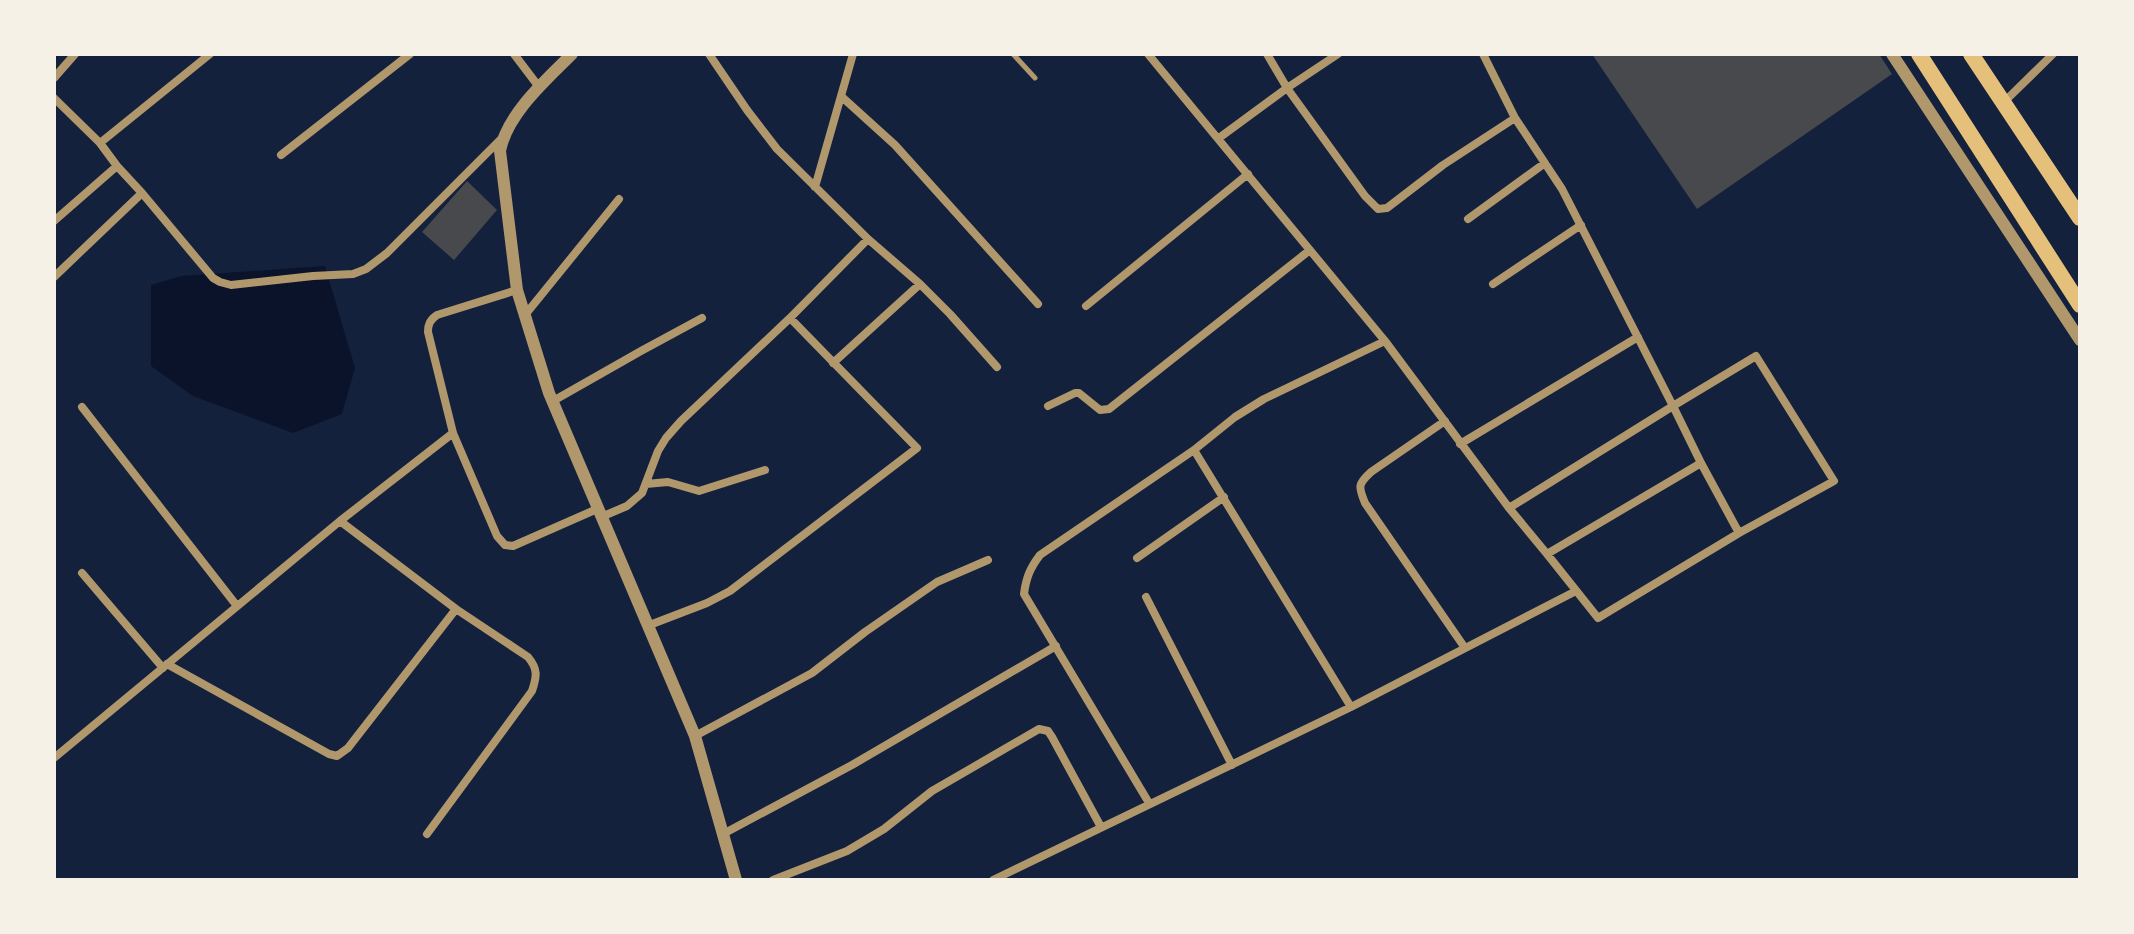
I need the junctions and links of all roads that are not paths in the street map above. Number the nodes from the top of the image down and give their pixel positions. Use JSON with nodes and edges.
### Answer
{"nodes":[{"id":1,"x":75,"y":54,"type":"edge"},
{"id":2,"x":210,"y":54,"type":"edge"},
{"id":3,"x":410,"y":54,"type":"edge"},
{"id":4,"x":514,"y":54,"type":"edge"},
{"id":5,"x":572,"y":54,"type":"edge"},
{"id":6,"x":709,"y":54,"type":"edge"},
{"id":7,"x":853,"y":54,"type":"edge"},
{"id":8,"x":1013,"y":54,"type":"edge"},
{"id":9,"x":1148,"y":54,"type":"edge"},
{"id":10,"x":1267,"y":54,"type":"edge"},
{"id":11,"x":1338,"y":54,"type":"edge"},
{"id":12,"x":1483,"y":54,"type":"edge"},
{"id":13,"x":1892,"y":54,"type":"edge"},
{"id":14,"x":1919,"y":54,"type":"edge"},
{"id":15,"x":1971,"y":54,"type":"edge"},
{"id":16,"x":2053,"y":54,"type":"edge"},
{"id":17,"x":54,"y":78,"type":"edge"},
{"id":18,"x":1035,"y":78,"type":"dead end"},
{"id":19,"x":539,"y":87,"type":"junction"},
{"id":20,"x":1287,"y":88,"type":"junction"},
{"id":21,"x":842,"y":97,"type":"junction"},
{"id":22,"x":54,"y":98,"type":"edge"},
{"id":23,"x":2003,"y":103,"type":"junction"},
{"id":24,"x":1515,"y":118,"type":"junction"},
{"id":25,"x":503,"y":137,"type":"junction"},
{"id":26,"x":1219,"y":138,"type":"junction"},
{"id":27,"x":100,"y":143,"type":"junction"},
{"id":28,"x":281,"y":155,"type":"dead end"},
{"id":29,"x":1545,"y":163,"type":"junction"},
{"id":30,"x":117,"y":166,"type":"junction"},
{"id":31,"x":1248,"y":174,"type":"junction"},
{"id":32,"x":815,"y":187,"type":"junction"},
{"id":33,"x":142,"y":193,"type":"junction"},
{"id":34,"x":619,"y":199,"type":"dead end"},
{"id":35,"x":2080,"y":218,"type":"edge"},
{"id":36,"x":1468,"y":219,"type":"dead end"},
{"id":37,"x":54,"y":221,"type":"edge"},
{"id":38,"x":1581,"y":225,"type":"junction"},
{"id":39,"x":868,"y":239,"type":"junction"},
{"id":40,"x":1310,"y":250,"type":"junction"},
{"id":41,"x":54,"y":277,"type":"edge"},
{"id":42,"x":920,"y":284,"type":"junction"},
{"id":43,"x":1493,"y":284,"type":"dead end"},
{"id":44,"x":517,"y":290,"type":"junction"},
{"id":45,"x":1038,"y":304,"type":"dead end"},
{"id":46,"x":2080,"y":305,"type":"edge"},
{"id":47,"x":1086,"y":306,"type":"dead end"},
{"id":48,"x":525,"y":315,"type":"junction"},
{"id":49,"x":702,"y":318,"type":"dead end"},
{"id":50,"x":790,"y":318,"type":"junction"},
{"id":51,"x":1638,"y":337,"type":"junction"},
{"id":52,"x":2080,"y":340,"type":"edge"},
{"id":53,"x":1385,"y":341,"type":"junction"},
{"id":54,"x":833,"y":363,"type":"junction"},
{"id":55,"x":997,"y":367,"type":"dead end"},
{"id":56,"x":553,"y":401,"type":"junction"},
{"id":57,"x":1048,"y":406,"type":"dead end"},
{"id":58,"x":1673,"y":406,"type":"junction"},
{"id":59,"x":82,"y":407,"type":"dead end"},
{"id":60,"x":1445,"y":421,"type":"junction"},
{"id":61,"x":453,"y":433,"type":"junction"},
{"id":62,"x":1460,"y":444,"type":"junction"},
{"id":63,"x":1194,"y":450,"type":"junction"},
{"id":64,"x":1701,"y":463,"type":"junction"},
{"id":65,"x":765,"y":470,"type":"dead end"},
{"id":66,"x":646,"y":484,"type":"junction"},
{"id":67,"x":1224,"y":497,"type":"junction"},
{"id":68,"x":1509,"y":508,"type":"junction"},
{"id":69,"x":599,"y":513,"type":"junction"},
{"id":70,"x":340,"y":521,"type":"junction"},
{"id":71,"x":1739,"y":533,"type":"junction"},
{"id":72,"x":1547,"y":554,"type":"junction"},
{"id":73,"x":1137,"y":558,"type":"dead end"},
{"id":74,"x":988,"y":560,"type":"dead end"},
{"id":75,"x":82,"y":573,"type":"dead end"},
{"id":76,"x":1576,"y":591,"type":"junction"},
{"id":77,"x":1146,"y":597,"type":"dead end"},
{"id":78,"x":237,"y":606,"type":"junction"},
{"id":79,"x":456,"y":609,"type":"junction"},
{"id":80,"x":647,"y":626,"type":"junction"},
{"id":81,"x":1056,"y":646,"type":"junction"},
{"id":82,"x":1465,"y":648,"type":"junction"},
{"id":83,"x":165,"y":666,"type":"junction"},
{"id":84,"x":1351,"y":707,"type":"junction"},
{"id":85,"x":695,"y":736,"type":"junction"},
{"id":86,"x":54,"y":758,"type":"edge"},
{"id":87,"x":1232,"y":765,"type":"junction"},
{"id":88,"x":1149,"y":803,"type":"junction"},
{"id":89,"x":1101,"y":827,"type":"junction"},
{"id":90,"x":427,"y":834,"type":"dead end"},
{"id":91,"x":723,"y":834,"type":"junction"},
{"id":92,"x":736,"y":880,"type":"edge"},
{"id":93,"x":773,"y":880,"type":"edge"},
{"id":94,"x":993,"y":880,"type":"edge"}],
"edges":[{"from":1,"to":17,"type":"street"},
{"from":2,"to":27,"type":"street"},
{"from":3,"to":28,"type":"street"},
{"from":4,"to":19,"type":"street"},
{"from":5,"to":19,"type":"street"},
{"from":6,"to":32,"type":"street"},
{"from":7,"to":21,"type":"street"},
{"from":8,"to":18,"type":"lane"},
{"from":9,"to":26,"type":"street"},
{"from":10,"to":20,"type":"street"},
{"from":11,"to":20,"type":"street"},
{"from":12,"to":24,"type":"street"},
{"from":13,"to":52,"type":"street"},
{"from":14,"to":46,"type":"highway"},
{"from":15,"to":23,"type":"highway"},
{"from":16,"to":23,"type":"street"},
{"from":19,"to":25,"type":"street"},
{"from":20,"to":24,"type":"street"},
{"from":20,"to":26,"type":"street"},
{"from":21,"to":32,"type":"street"},
{"from":21,"to":45,"type":"street"},
{"from":22,"to":27,"type":"street"},
{"from":23,"to":35,"type":"highway"},
{"from":24,"to":29,"type":"street"},
{"from":25,"to":33,"type":"street"},
{"from":25,"to":44,"type":"street"},
{"from":26,"to":31,"type":"street"},
{"from":27,"to":30,"type":"street"},
{"from":29,"to":36,"type":"street"},
{"from":29,"to":38,"type":"street"},
{"from":30,"to":33,"type":"street"},
{"from":30,"to":37,"type":"street"},
{"from":31,"to":40,"type":"street"},
{"from":31,"to":47,"type":"street"},
{"from":32,"to":39,"type":"street"},
{"from":33,"to":41,"type":"street"},
{"from":34,"to":48,"type":"street"},
{"from":38,"to":43,"type":"street"},
{"from":38,"to":51,"type":"street"},
{"from":39,"to":42,"type":"street"},
{"from":39,"to":50,"type":"street"},
{"from":40,"to":53,"type":"street"},
{"from":40,"to":57,"type":"street"},
{"from":42,"to":54,"type":"street"},
{"from":42,"to":55,"type":"street"},
{"from":44,"to":48,"type":"street"},
{"from":44,"to":61,"type":"street"},
{"from":48,"to":56,"type":"street"},
{"from":49,"to":56,"type":"street"},
{"from":50,"to":54,"type":"street"},
{"from":50,"to":66,"type":"street"},
{"from":51,"to":58,"type":"street"},
{"from":51,"to":62,"type":"street"},
{"from":53,"to":60,"type":"street"},
{"from":53,"to":63,"type":"street"},
{"from":54,"to":80,"type":"street"},
{"from":56,"to":69,"type":"street"},
{"from":58,"to":64,"type":"street"},
{"from":58,"to":68,"type":"street"},
{"from":58,"to":71,"type":"street"},
{"from":59,"to":78,"type":"street"},
{"from":60,"to":62,"type":"street"},
{"from":60,"to":82,"type":"street"},
{"from":61,"to":69,"type":"street"},
{"from":61,"to":70,"type":"street"},
{"from":62,"to":68,"type":"street"},
{"from":63,"to":67,"type":"street"},
{"from":63,"to":81,"type":"street"},
{"from":64,"to":71,"type":"street"},
{"from":64,"to":72,"type":"street"},
{"from":65,"to":66,"type":"street"},
{"from":66,"to":69,"type":"street"},
{"from":67,"to":73,"type":"street"},
{"from":67,"to":84,"type":"street"},
{"from":68,"to":72,"type":"street"},
{"from":69,"to":80,"type":"street"},
{"from":70,"to":78,"type":"street"},
{"from":70,"to":79,"type":"street"},
{"from":71,"to":76,"type":"street"},
{"from":72,"to":76,"type":"street"},
{"from":74,"to":85,"type":"street"},
{"from":75,"to":83,"type":"street"},
{"from":76,"to":82,"type":"street"},
{"from":77,"to":87,"type":"street"},
{"from":78,"to":83,"type":"street"},
{"from":79,"to":83,"type":"street"},
{"from":79,"to":90,"type":"street"},
{"from":80,"to":85,"type":"street"},
{"from":81,"to":88,"type":"street"},
{"from":81,"to":91,"type":"street"},
{"from":82,"to":84,"type":"street"},
{"from":83,"to":86,"type":"street"},
{"from":84,"to":87,"type":"street"},
{"from":85,"to":91,"type":"street"},
{"from":87,"to":88,"type":"street"},
{"from":88,"to":89,"type":"street"},
{"from":89,"to":93,"type":"street"},
{"from":89,"to":94,"type":"street"},
{"from":91,"to":92,"type":"street"}]}
